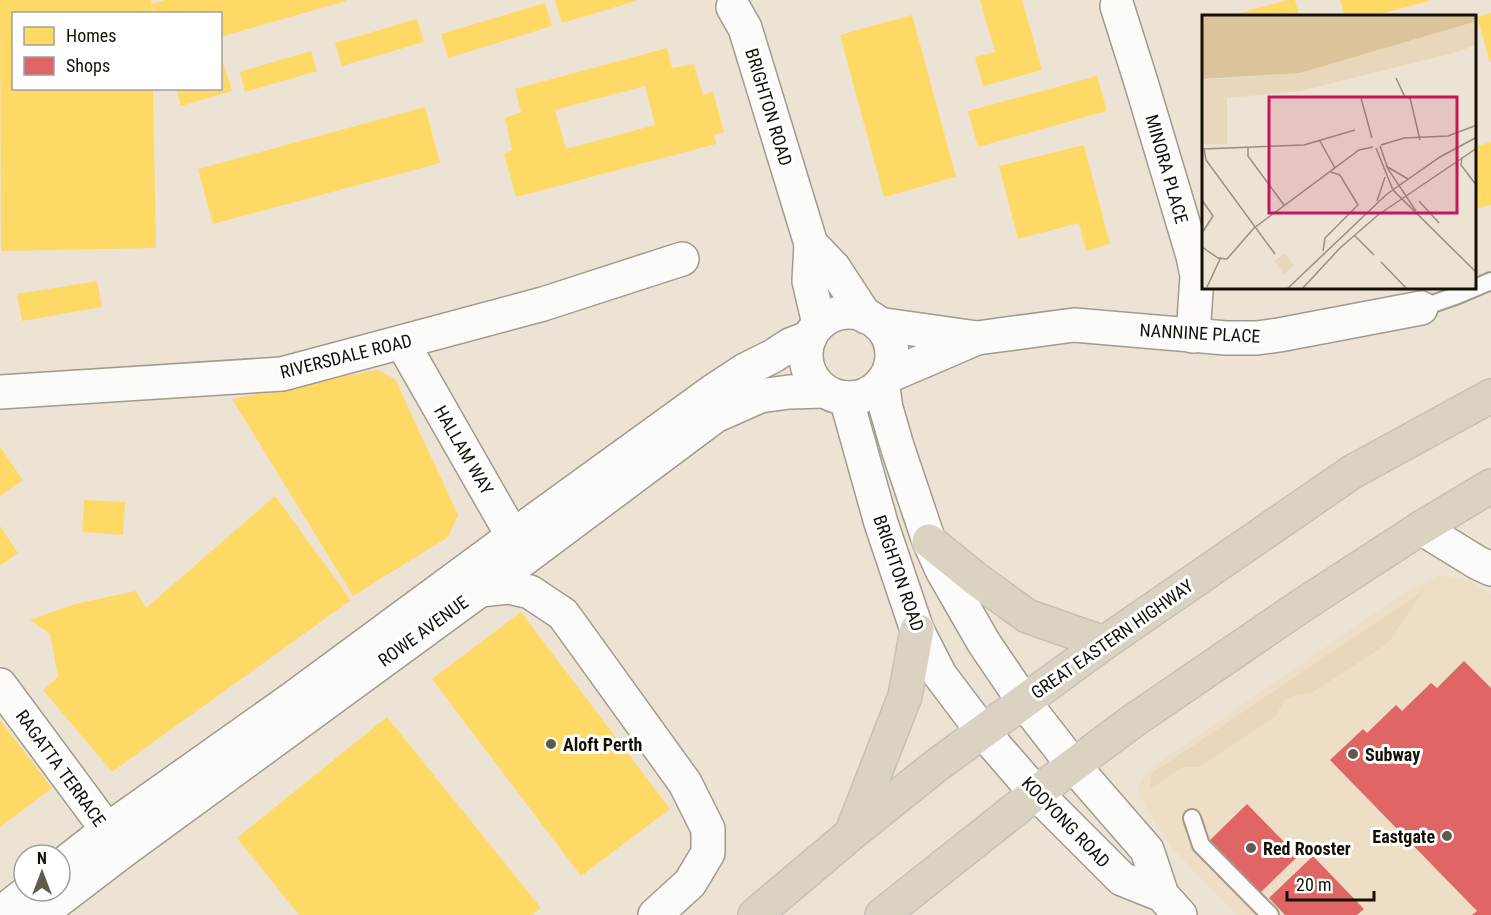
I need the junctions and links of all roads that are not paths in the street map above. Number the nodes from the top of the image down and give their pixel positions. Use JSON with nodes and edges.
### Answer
{"nodes":[{"id":1,"x":1108,"y":3,"type":"edge"},
{"id":2,"x":734,"y":6,"type":"dead end"},
{"id":3,"x":812,"y":244,"type":"junction"},
{"id":4,"x":682,"y":259,"type":"dead end"},
{"id":5,"x":1491,"y":281,"type":"edge"},
{"id":6,"x":1476,"y":287,"type":"edge"},
{"id":7,"x":1470,"y":290,"type":"edge"},
{"id":8,"x":1420,"y":308,"type":"joint"},
{"id":9,"x":872,"y":320,"type":"junction"},
{"id":10,"x":815,"y":331,"type":"junction"},
{"id":11,"x":1193,"y":336,"type":"junction"},
{"id":12,"x":977,"y":338,"type":"junction"},
{"id":13,"x":402,"y":342,"type":"junction"},
{"id":14,"x":884,"y":380,"type":"junction"},
{"id":15,"x":0,"y":392,"type":"edge"},
{"id":16,"x":835,"y":395,"type":"junction"},
{"id":17,"x":1491,"y":396,"type":"edge"},
{"id":18,"x":1491,"y":486,"type":"edge"},
{"id":19,"x":1421,"y":528,"type":"junction"},
{"id":20,"x":929,"y":541,"type":"junction"},
{"id":21,"x":519,"y":547,"type":"junction"},
{"id":22,"x":1491,"y":569,"type":"edge"},
{"id":23,"x":480,"y":590,"type":"junction"},
{"id":24,"x":916,"y":630,"type":"junction"},
{"id":25,"x":1104,"y":642,"type":"junction"},
{"id":26,"x":0,"y":685,"type":"edge"},
{"id":27,"x":1024,"y":702,"type":"junction"},
{"id":28,"x":983,"y":732,"type":"junction"},
{"id":29,"x":1073,"y":765,"type":"junction"},
{"id":30,"x":1036,"y":793,"type":"junction"},
{"id":31,"x":1191,"y":818,"type":"dead end"},
{"id":32,"x":851,"y":834,"type":"junction"},
{"id":33,"x":115,"y":841,"type":"junction"},
{"id":34,"x":72,"y":861,"type":"edge"},
{"id":35,"x":14,"y":903,"type":"edge"},
{"id":36,"x":1171,"y":905,"type":"edge"},
{"id":37,"x":0,"y":914,"type":"edge"},
{"id":38,"x":39,"y":915,"type":"edge"},
{"id":39,"x":655,"y":915,"type":"edge"},
{"id":40,"x":755,"y":915,"type":"edge"},
{"id":41,"x":882,"y":915,"type":"edge"},
{"id":42,"x":1270,"y":915,"type":"edge"}],
"edges":[{"from":1,"to":11,"type":"street","name":"MINORA PLACE"},
{"from":2,"to":3,"type":"street","name":"BRIGHTON ROAD"},
{"from":3,"to":9,"type":"street","name":"BRIGHTON ROAD"},
{"from":3,"to":10,"type":"street","name":"BRIGHTON ROAD"},
{"from":4,"to":13,"type":"street","name":"RIVERSDALE ROAD"},
{"from":5,"to":6,"type":"lane"},
{"from":7,"to":8,"type":"lane"},
{"from":8,"to":11,"type":"street","name":"NANNINE PLACE"},
{"from":9,"to":10,"type":"street"},
{"from":9,"to":12,"type":"street","name":"NANNINE PLACE"},
{"from":9,"to":14,"type":"street"},
{"from":10,"to":16,"type":"street"},
{"from":10,"to":21,"type":"street","name":"ROWE AVENUE"},
{"from":11,"to":12,"type":"street","name":"NANNINE PLACE"},
{"from":12,"to":14,"type":"street","name":"NANNINE PLACE"},
{"from":13,"to":15,"type":"street","name":"RIVERSDALE ROAD"},
{"from":13,"to":21,"type":"street","name":"HALLAM WAY"},
{"from":14,"to":16,"type":"street"},
{"from":14,"to":20,"type":"street"},
{"from":16,"to":21,"type":"street","name":"ROWE AVENUE"},
{"from":16,"to":24,"type":"street","name":"BRIGHTON ROAD"},
{"from":17,"to":25,"type":"highway","name":"GREAT EASTERN HIGHWAY"},
{"from":18,"to":19,"type":"highway"},
{"from":19,"to":22,"type":"street"},
{"from":19,"to":29,"type":"highway"},
{"from":20,"to":25,"type":"highway"},
{"from":20,"to":27,"type":"street"},
{"from":21,"to":23,"type":"street","name":"ROWE AVENUE"},
{"from":21,"to":33,"type":"street","name":"ROWE AVENUE"},
{"from":23,"to":33,"type":"street","name":"ROWE AVENUE"},
{"from":23,"to":39,"type":"street"},
{"from":24,"to":28,"type":"street","name":"BRIGHTON ROAD"},
{"from":24,"to":32,"type":"highway"},
{"from":25,"to":27,"type":"highway","name":"GREAT EASTERN HIGHWAY"},
{"from":26,"to":33,"type":"street","name":"RAGATTA TERRACE"},
{"from":27,"to":28,"type":"highway","name":"GREAT EASTERN HIGHWAY"},
{"from":27,"to":29,"type":"street","name":"KOOYONG ROAD"},
{"from":28,"to":30,"type":"street","name":"KOOYONG ROAD"},
{"from":28,"to":32,"type":"highway","name":"GREAT EASTERN HIGHWAY"},
{"from":29,"to":30,"type":"highway"},
{"from":29,"to":36,"type":"street","name":"KOOYONG ROAD"},
{"from":30,"to":36,"type":"street","name":"KOOYONG ROAD"},
{"from":30,"to":41,"type":"highway"},
{"from":31,"to":42,"type":"lane"},
{"from":32,"to":40,"type":"highway","name":"GREAT EASTERN HIGHWAY"},
{"from":33,"to":34,"type":"street","name":"ROWE AVENUE"},
{"from":33,"to":38,"type":"street","name":"ROWE AVENUE"},
{"from":35,"to":37,"type":"street"}]}
